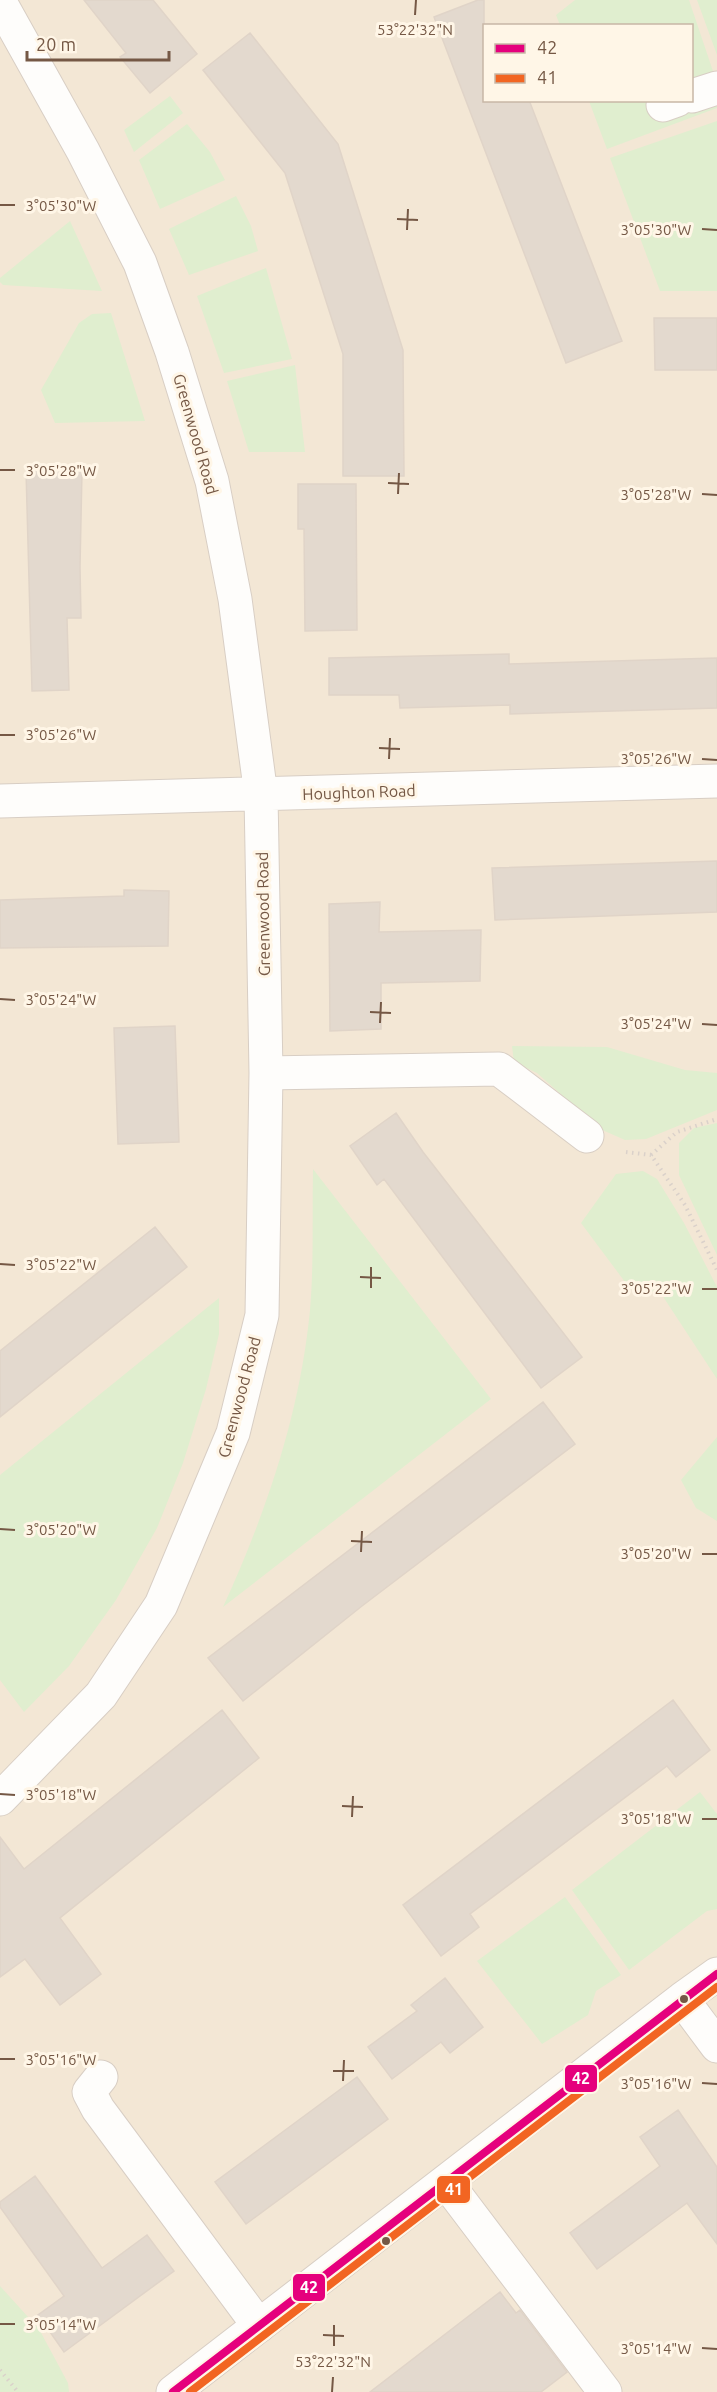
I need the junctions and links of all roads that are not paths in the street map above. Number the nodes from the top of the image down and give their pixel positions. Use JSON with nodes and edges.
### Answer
{"nodes":[{"id":1,"x":0,"y":2,"type":"edge"},
{"id":2,"x":717,"y":87,"type":"edge"},
{"id":3,"x":693,"y":95,"type":"edge"},
{"id":4,"x":717,"y":781,"type":"edge"},
{"id":5,"x":261,"y":795,"type":"junction"},
{"id":6,"x":0,"y":801,"type":"edge"},
{"id":7,"x":266,"y":1073,"type":"junction"},
{"id":8,"x":588,"y":1136,"type":"dead end"},
{"id":9,"x":0,"y":1799,"type":"edge"},
{"id":10,"x":717,"y":1974,"type":"edge"},
{"id":11,"x":682,"y":1999,"type":"junction"},
{"id":12,"x":717,"y":2046,"type":"edge"},
{"id":13,"x":101,"y":2077,"type":"dead end"},
{"id":14,"x":447,"y":2182,"type":"junction"},
{"id":15,"x":259,"y":2326,"type":"junction"},
{"id":16,"x":173,"y":2392,"type":"edge"},
{"id":17,"x":605,"y":2392,"type":"edge"}],
"edges":[{"from":1,"to":5,"type":"street","name":"Greenwood Road"},
{"from":2,"to":3,"type":"street"},
{"from":4,"to":5,"type":"street","name":"Houghton Road"},
{"from":5,"to":6,"type":"street","name":"Houghton Road"},
{"from":5,"to":7,"type":"street","name":"Greenwood Road"},
{"from":7,"to":8,"type":"street"},
{"from":7,"to":9,"type":"street","name":"Greenwood Road"},
{"from":10,"to":11,"type":"street"},
{"from":11,"to":12,"type":"street"},
{"from":11,"to":14,"type":"street"},
{"from":13,"to":15,"type":"street"},
{"from":14,"to":15,"type":"street"},
{"from":14,"to":17,"type":"street"},
{"from":15,"to":16,"type":"street"}]}
